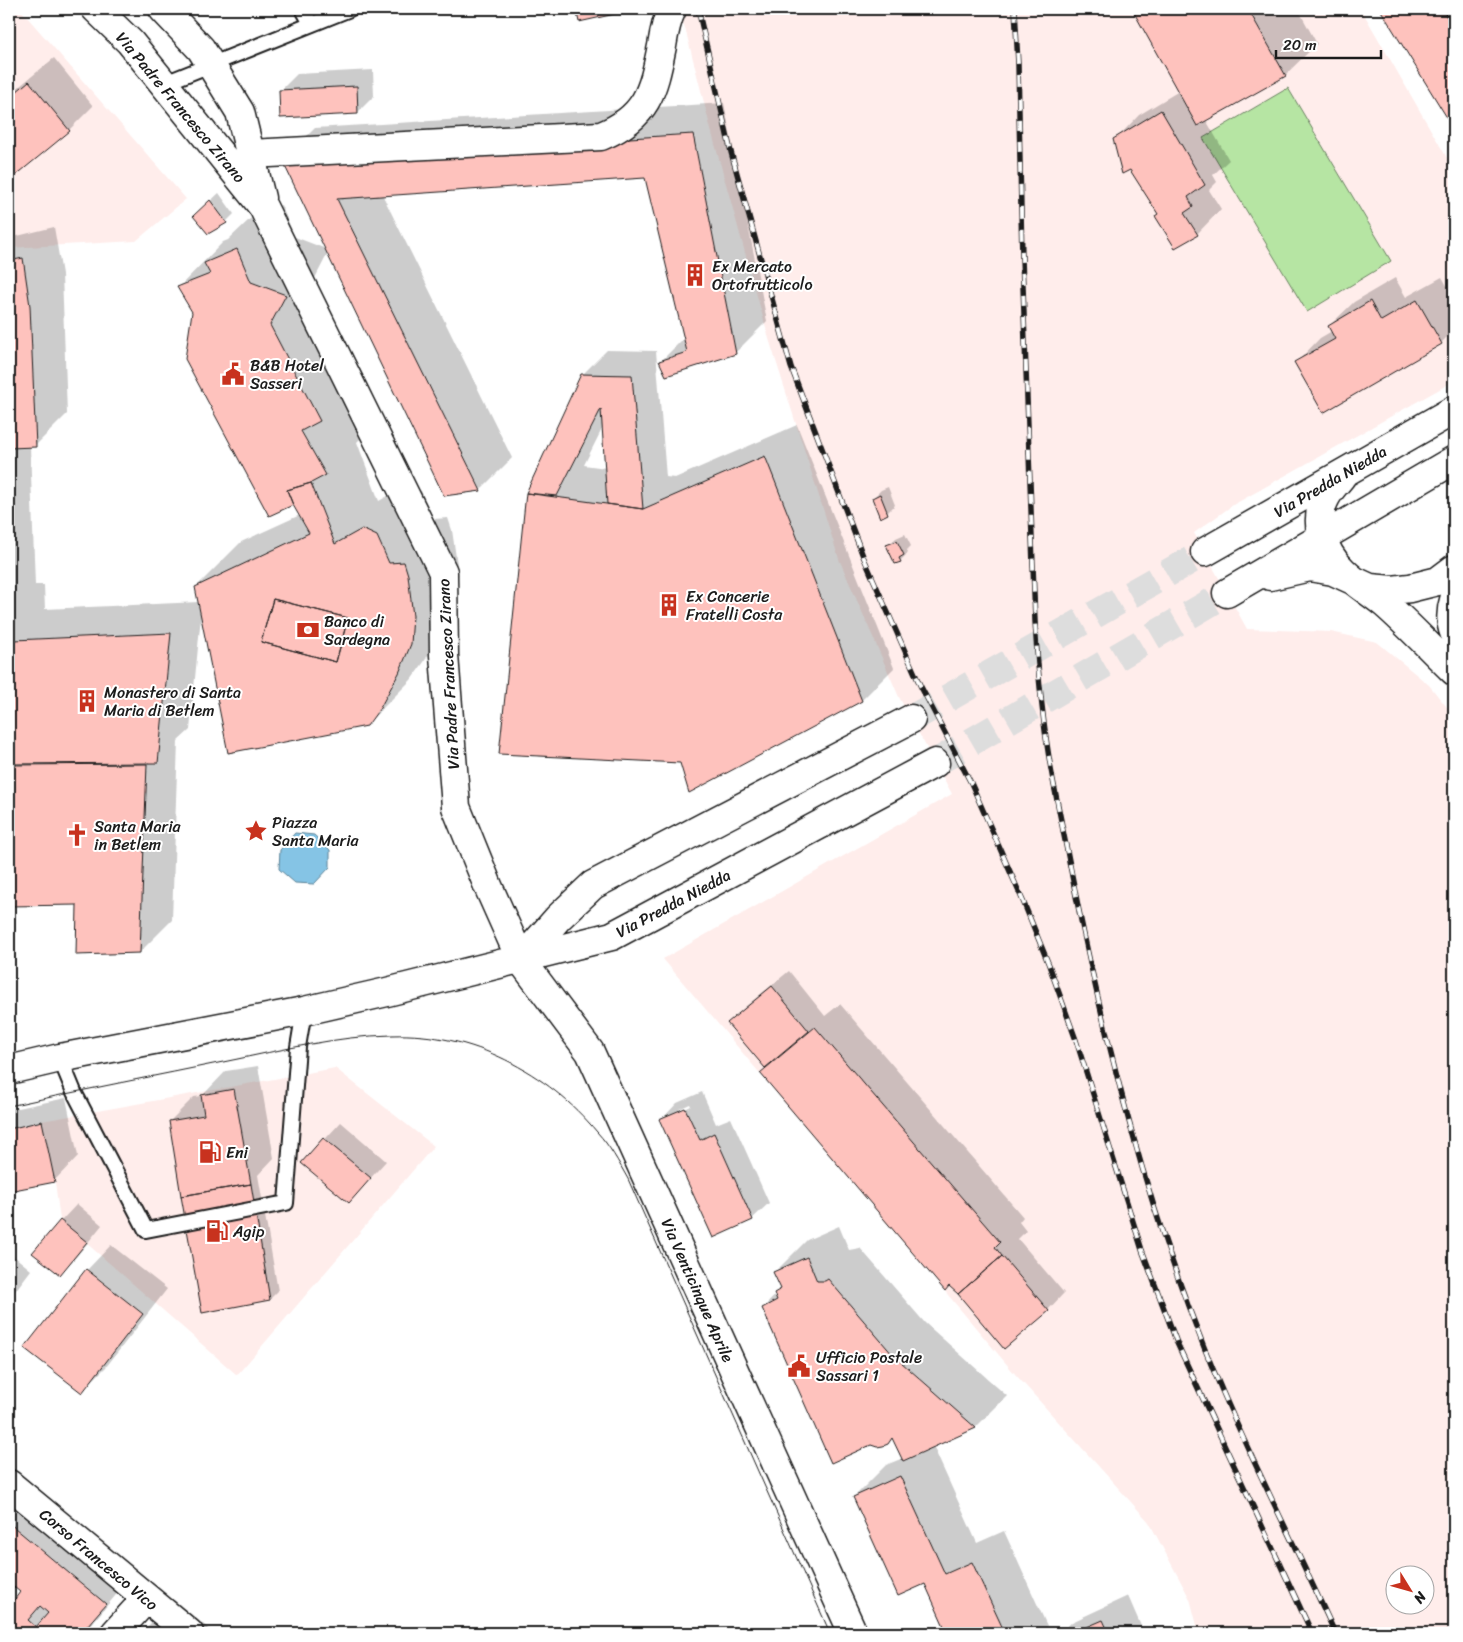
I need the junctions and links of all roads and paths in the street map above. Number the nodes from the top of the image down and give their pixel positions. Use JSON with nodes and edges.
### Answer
{"nodes":[{"id":1,"x":96,"y":9,"type":"edge"},
{"id":2,"x":163,"y":9,"type":"edge"},
{"id":3,"x":303,"y":9,"type":"edge"},
{"id":4,"x":350,"y":9,"type":"edge"},
{"id":5,"x":672,"y":9,"type":"edge"},
{"id":6,"x":311,"y":24,"type":"junction"},
{"id":7,"x":210,"y":64,"type":"junction"},
{"id":8,"x":165,"y":83,"type":"junction"},
{"id":9,"x":250,"y":154,"type":"junction"},
{"id":10,"x":263,"y":207,"type":"junction"},
{"id":11,"x":1454,"y":410,"type":"edge"},
{"id":12,"x":1454,"y":460,"type":"edge"},
{"id":13,"x":1345,"y":472,"type":"junction"},
{"id":14,"x":1322,"y":538,"type":"junction"},
{"id":15,"x":1205,"y":552,"type":"tunnel mouth"},
{"id":16,"x":1454,"y":569,"type":"edge"},
{"id":17,"x":1355,"y":581,"type":"junction"},
{"id":18,"x":1454,"y":600,"type":"edge"},
{"id":19,"x":1454,"y":632,"type":"edge"},
{"id":20,"x":1454,"y":671,"type":"edge"},
{"id":21,"x":911,"y":719,"type":"tunnel mouth"},
{"id":22,"x":935,"y":763,"type":"tunnel mouth"},
{"id":23,"x":521,"y":960,"type":"junction"},
{"id":24,"x":304,"y":1011,"type":"junction"},
{"id":25,"x":60,"y":1058,"type":"junction"},
{"id":26,"x":9,"y":1070,"type":"edge"},
{"id":27,"x":9,"y":1484,"type":"edge"},
{"id":28,"x":146,"y":1599,"type":"junction"},
{"id":29,"x":115,"y":1633,"type":"edge"},
{"id":30,"x":189,"y":1633,"type":"edge"},
{"id":31,"x":853,"y":1633,"type":"edge"}],
"edges":[{"from":1,"to":8,"type":"main road","name":"Via Padre Francesco Zirano"},
{"from":2,"to":7,"type":"main road","name":"Via Padre Francesco Zirano"},
{"from":3,"to":6,"type":"lane"},
{"from":4,"to":6,"type":"lane"},
{"from":5,"to":9,"type":"main road"},
{"from":6,"to":7,"type":"lane"},
{"from":7,"to":8,"type":"lane"},
{"from":7,"to":9,"type":"main road","name":"Via Padre Francesco Zirano"},
{"from":8,"to":10,"type":"main road","name":"Via Padre Francesco Zirano"},
{"from":9,"to":10,"type":"main road","name":"Via Padre Francesco Zirano"},
{"from":10,"to":23,"type":"main road","name":"Via Padre Francesco Zirano"},
{"from":11,"to":13,"type":"main road","name":"Via Predda Niedda"},
{"from":12,"to":14,"type":"main road"},
{"from":13,"to":14,"type":"main road"},
{"from":13,"to":15,"type":"main road","name":"Via Predda Niedda"},
{"from":14,"to":17,"type":"main road"},
{"from":14,"to":17,"type":"main road"},
{"from":16,"to":17,"type":"main road"},
{"from":17,"to":20,"type":"main road"},
{"from":18,"to":19,"type":"main road"},
{"from":21,"to":23,"type":"main road"},
{"from":22,"to":23,"type":"main road","name":"Via Predda Niedda"},
{"from":23,"to":24,"type":"main road"},
{"from":23,"to":31,"type":"main road","name":"Via Venticinque Aprile"},
{"from":24,"to":25,"type":"main road"},
{"from":24,"to":25,"type":"lane"},
{"from":25,"to":26,"type":"main road"},
{"from":27,"to":28,"type":"main road","name":"Corso Francesco Vico"},
{"from":28,"to":29,"type":"main road"},
{"from":28,"to":30,"type":"main road","name":"Corso Francesco Vico"}]}
